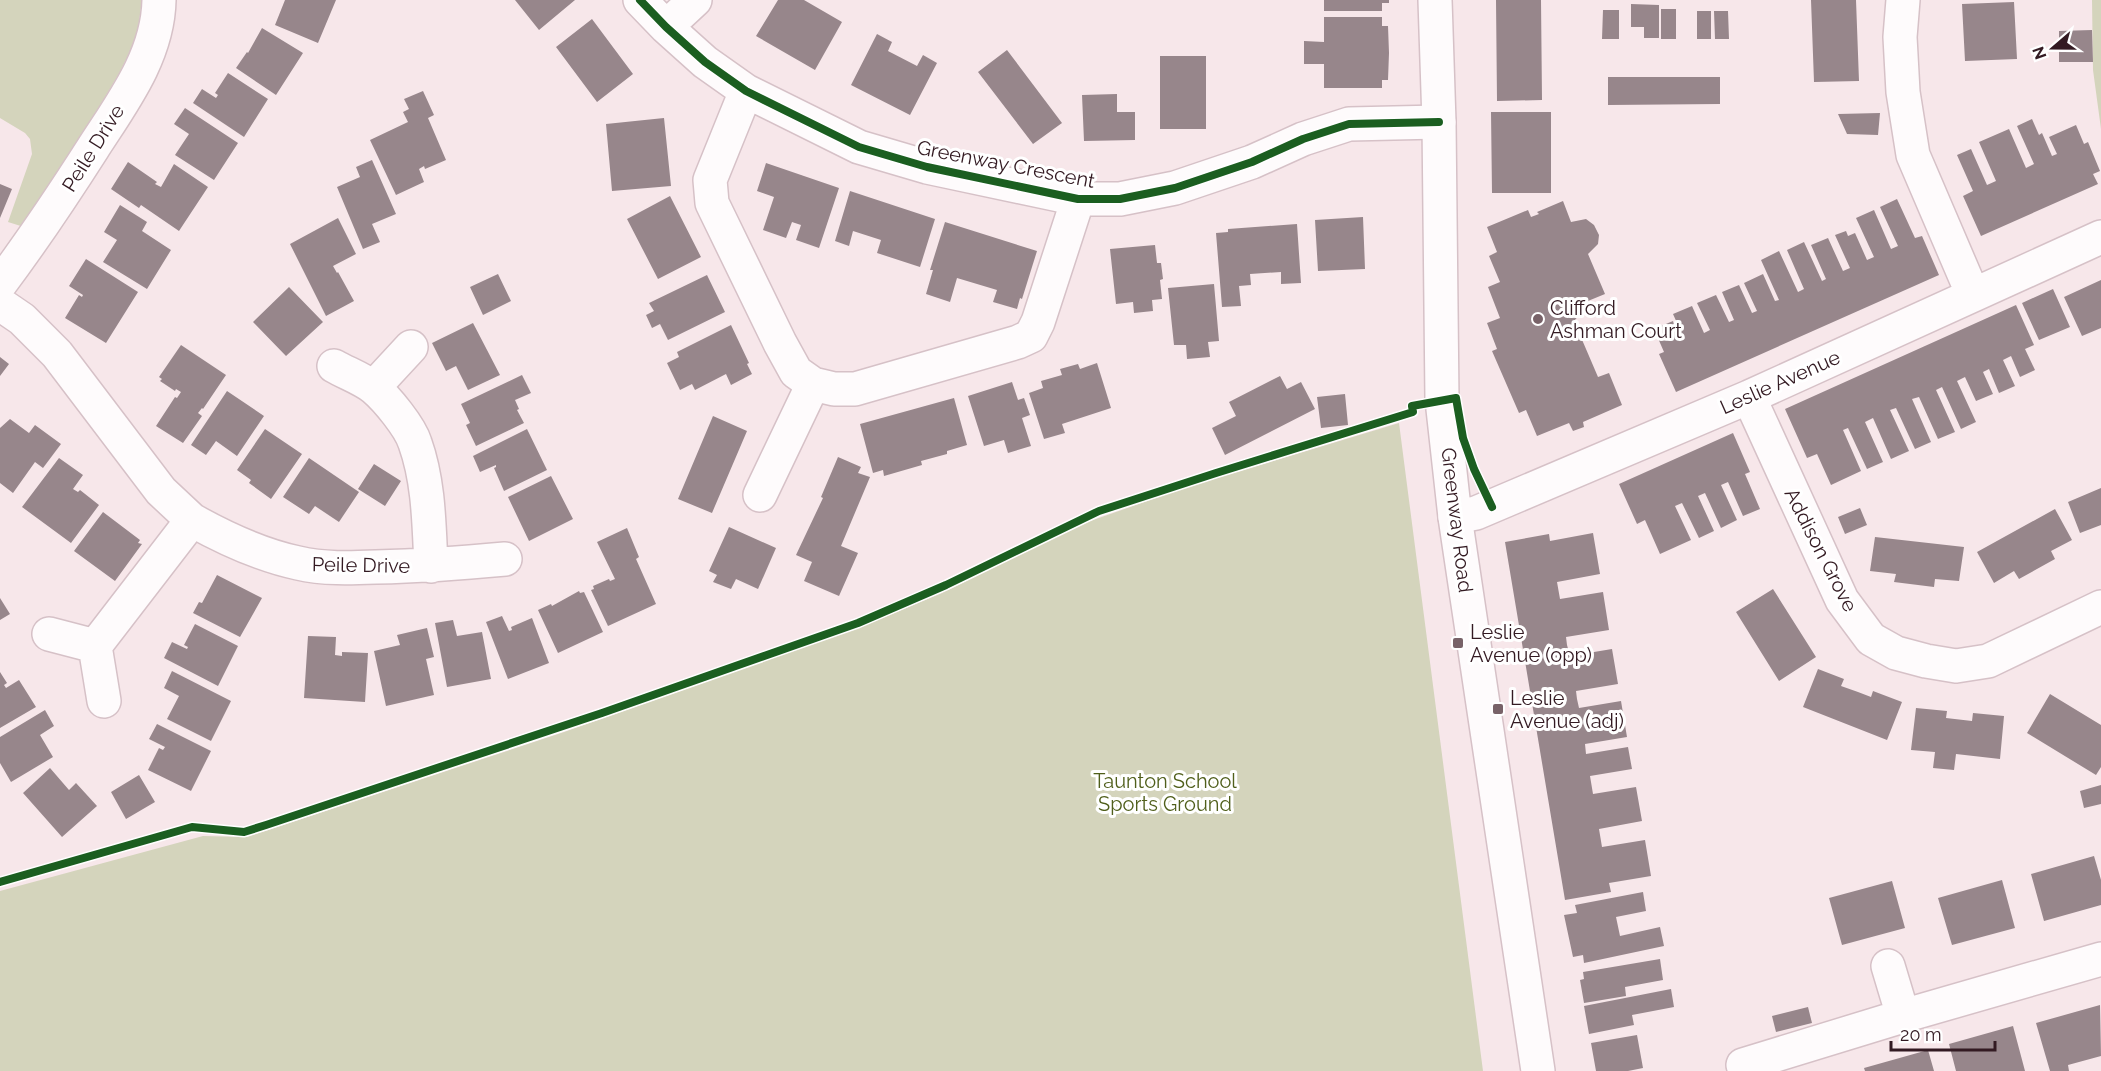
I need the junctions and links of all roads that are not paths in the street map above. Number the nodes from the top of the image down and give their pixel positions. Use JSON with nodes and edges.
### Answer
{"nodes":[{"id":1,"x":159,"y":0,"type":"edge"},
{"id":2,"x":639,"y":0,"type":"edge"},
{"id":3,"x":695,"y":0,"type":"edge"},
{"id":4,"x":1435,"y":0,"type":"edge"},
{"id":5,"x":1903,"y":0,"type":"edge"},
{"id":6,"x":666,"y":27,"type":"junction"},
{"id":7,"x":746,"y":92,"type":"junction"},
{"id":8,"x":1439,"y":122,"type":"junction"},
{"id":9,"x":1078,"y":199,"type":"junction"},
{"id":10,"x":2101,"y":237,"type":"edge"},
{"id":11,"x":0,"y":284,"type":"edge"},
{"id":12,"x":1973,"y":295,"type":"junction"},
{"id":13,"x":0,"y":304,"type":"edge"},
{"id":14,"x":411,"y":347,"type":"dead end"},
{"id":15,"x":334,"y":366,"type":"dead end"},
{"id":16,"x":813,"y":384,"type":"junction"},
{"id":17,"x":374,"y":387,"type":"junction"},
{"id":18,"x":1749,"y":397,"type":"junction"},
{"id":19,"x":760,"y":495,"type":"dead end"},
{"id":20,"x":1455,"y":518,"type":"junction"},
{"id":21,"x":192,"y":520,"type":"junction"},
{"id":22,"x":505,"y":559,"type":"dead end"},
{"id":23,"x":431,"y":566,"type":"junction"},
{"id":24,"x":2101,"y":607,"type":"edge"},
{"id":25,"x":49,"y":634,"type":"dead end"},
{"id":26,"x":95,"y":646,"type":"junction"},
{"id":27,"x":104,"y":702,"type":"dead end"},
{"id":28,"x":2101,"y":959,"type":"edge"},
{"id":29,"x":1888,"y":966,"type":"dead end"},
{"id":30,"x":1903,"y":1016,"type":"junction"},
{"id":31,"x":1743,"y":1065,"type":"dead end"},
{"id":32,"x":1538,"y":1071,"type":"edge"}],
"edges":[{"from":1,"to":11,"type":"street","name":"Peile Drive"},
{"from":2,"to":6,"type":"street","name":"Greenway Crescent"},
{"from":3,"to":6,"type":"street"},
{"from":4,"to":8,"type":"street","name":"Greenway Road"},
{"from":5,"to":12,"type":"street"},
{"from":6,"to":7,"type":"street","name":"Greenway Crescent"},
{"from":7,"to":9,"type":"street","name":"Greenway Crescent"},
{"from":7,"to":16,"type":"street"},
{"from":8,"to":9,"type":"street","name":"Greenway Crescent"},
{"from":8,"to":20,"type":"street","name":"Greenway Road"},
{"from":9,"to":16,"type":"street","name":"Greenway Crescent"},
{"from":10,"to":12,"type":"street","name":"Leslie Avenue"},
{"from":12,"to":18,"type":"street","name":"Leslie Avenue"},
{"from":13,"to":21,"type":"street","name":"Peile Drive"},
{"from":14,"to":17,"type":"street"},
{"from":15,"to":17,"type":"street","name":"Peile Drive"},
{"from":16,"to":19,"type":"street"},
{"from":17,"to":23,"type":"street","name":"Peile Drive"},
{"from":18,"to":20,"type":"street","name":"Leslie Avenue"},
{"from":18,"to":24,"type":"street","name":"Addison Grove"},
{"from":20,"to":32,"type":"street","name":"Greenway Road"},
{"from":21,"to":23,"type":"street","name":"Peile Drive"},
{"from":21,"to":26,"type":"street"},
{"from":22,"to":23,"type":"street","name":"Peile Drive"},
{"from":25,"to":26,"type":"street"},
{"from":26,"to":27,"type":"street"},
{"from":28,"to":30,"type":"street"},
{"from":29,"to":30,"type":"street"},
{"from":30,"to":31,"type":"street"}]}
